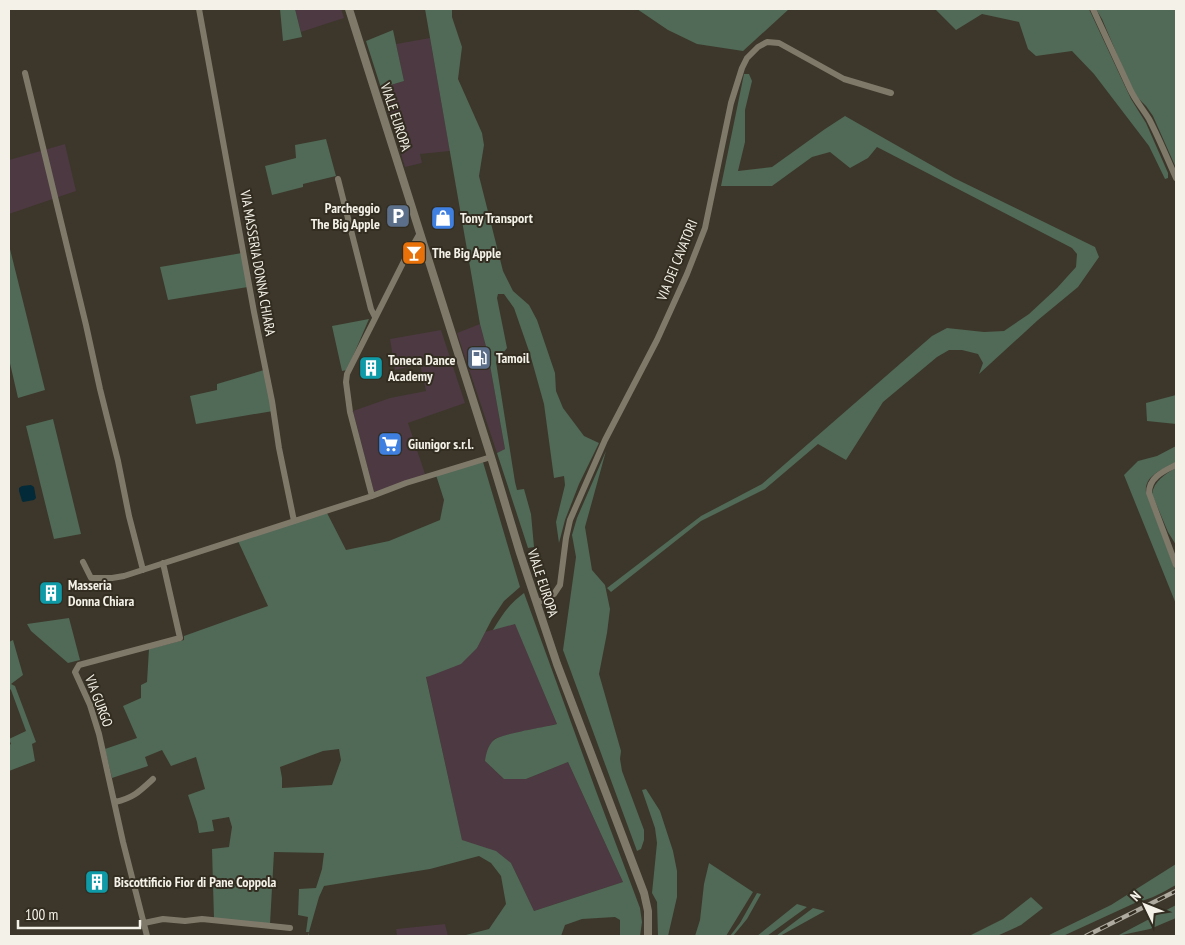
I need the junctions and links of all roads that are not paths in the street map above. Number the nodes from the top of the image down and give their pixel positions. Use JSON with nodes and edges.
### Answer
{"nodes":[{"id":1,"x":199,"y":9,"type":"edge"},
{"id":2,"x":349,"y":9,"type":"edge"},
{"id":3,"x":1093,"y":9,"type":"edge"},
{"id":4,"x":25,"y":73,"type":"dead end"},
{"id":5,"x":891,"y":93,"type":"dead end"},
{"id":6,"x":1176,"y":178,"type":"edge"},
{"id":7,"x":338,"y":179,"type":"dead end"},
{"id":8,"x":420,"y":233,"type":"junction"},
{"id":9,"x":375,"y":316,"type":"junction"},
{"id":10,"x":491,"y":457,"type":"junction"},
{"id":11,"x":1176,"y":465,"type":"edge"},
{"id":12,"x":372,"y":496,"type":"junction"},
{"id":13,"x":294,"y":521,"type":"junction"},
{"id":14,"x":83,"y":562,"type":"dead end"},
{"id":15,"x":163,"y":563,"type":"junction"},
{"id":16,"x":1176,"y":565,"type":"edge"},
{"id":17,"x":143,"y":570,"type":"junction"},
{"id":18,"x":536,"y":602,"type":"junction"},
{"id":19,"x":153,"y":779,"type":"dead end"},
{"id":20,"x":114,"y":802,"type":"junction"},
{"id":21,"x":144,"y":923,"type":"junction"},
{"id":22,"x":290,"y":928,"type":"dead end"},
{"id":23,"x":147,"y":936,"type":"edge"},
{"id":24,"x":648,"y":936,"type":"edge"}],
"edges":[{"from":1,"to":13,"type":"street","name":"VIA MASSERIA DONNA CHIARA"},
{"from":2,"to":8,"type":"street","name":"VIALE EUROPA"},
{"from":3,"to":6,"type":"street"},
{"from":4,"to":17,"type":"street"},
{"from":5,"to":18,"type":"street","name":"VIA DEI CAVATORI"},
{"from":7,"to":9,"type":"street"},
{"from":8,"to":9,"type":"street"},
{"from":8,"to":10,"type":"street","name":"VIALE EUROPA"},
{"from":9,"to":12,"type":"street"},
{"from":10,"to":12,"type":"street"},
{"from":10,"to":18,"type":"street","name":"VIALE EUROPA"},
{"from":11,"to":16,"type":"street"},
{"from":12,"to":13,"type":"street"},
{"from":13,"to":15,"type":"street"},
{"from":14,"to":17,"type":"street"},
{"from":15,"to":17,"type":"street"},
{"from":15,"to":20,"type":"street","name":"VIA GURGO"},
{"from":18,"to":24,"type":"street","name":"VIALE EUROPA"},
{"from":19,"to":20,"type":"street"},
{"from":20,"to":21,"type":"street","name":"VIA GURGO"},
{"from":21,"to":22,"type":"street"},
{"from":21,"to":23,"type":"street","name":"VIA GURGO"}]}
